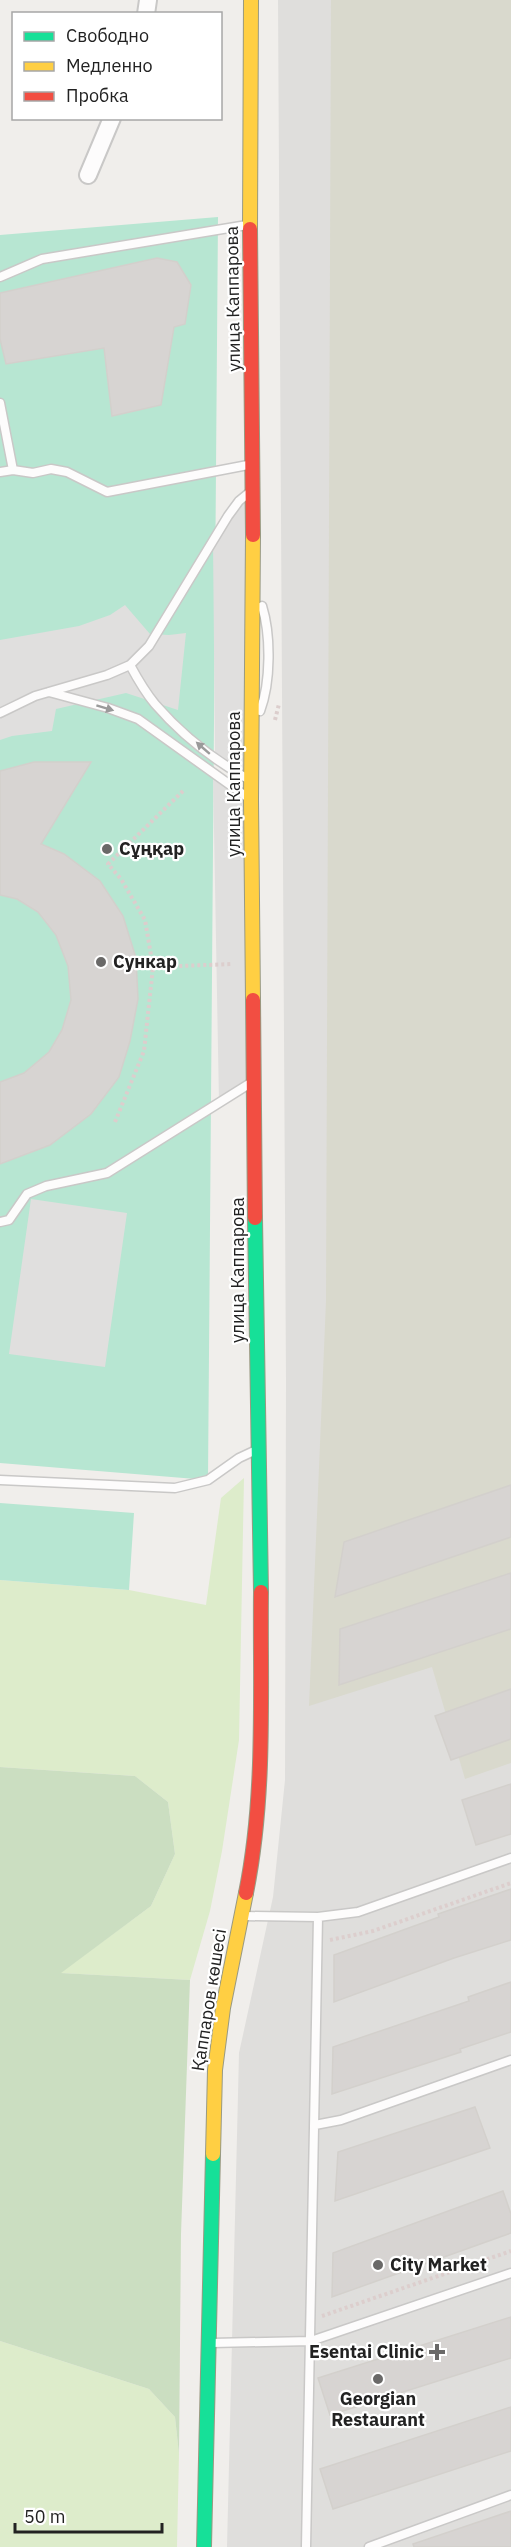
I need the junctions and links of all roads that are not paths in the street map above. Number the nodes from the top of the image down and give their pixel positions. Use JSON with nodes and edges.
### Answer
{"nodes":[{"id":1,"x":251,"y":0,"type":"edge"},
{"id":2,"x":111,"y":120,"type":"edge"},
{"id":3,"x":88,"y":175,"type":"dead end"},
{"id":4,"x":250,"y":225,"type":"junction"},
{"id":5,"x":0,"y":277,"type":"edge"},
{"id":6,"x":0,"y":403,"type":"edge"},
{"id":7,"x":254,"y":464,"type":"junction"},
{"id":8,"x":13,"y":470,"type":"junction"},
{"id":9,"x":0,"y":472,"type":"edge"},
{"id":10,"x":252,"y":491,"type":"junction"},
{"id":11,"x":130,"y":665,"type":"junction"},
{"id":12,"x":49,"y":692,"type":"junction"},
{"id":13,"x":0,"y":713,"type":"edge"},
{"id":14,"x":251,"y":781,"type":"junction"},
{"id":15,"x":251,"y":800,"type":"junction"},
{"id":16,"x":255,"y":1081,"type":"junction"},
{"id":17,"x":0,"y":1222,"type":"edge"},
{"id":18,"x":257,"y":1450,"type":"junction"},
{"id":19,"x":0,"y":1480,"type":"edge"},
{"id":20,"x":261,"y":1569,"type":"joint"},
{"id":21,"x":511,"y":1858,"type":"edge"},
{"id":22,"x":241,"y":1916,"type":"junction"},
{"id":23,"x":318,"y":1917,"type":"junction"},
{"id":24,"x":511,"y":2060,"type":"edge"},
{"id":25,"x":315,"y":2125,"type":"junction"},
{"id":26,"x":511,"y":2273,"type":"edge"},
{"id":27,"x":311,"y":2341,"type":"junction"},
{"id":28,"x":208,"y":2343,"type":"junction"},
{"id":29,"x":511,"y":2494,"type":"edge"},
{"id":30,"x":204,"y":2547,"type":"edge"},
{"id":31,"x":306,"y":2547,"type":"edge"},
{"id":32,"x":369,"y":2547,"type":"edge"}],
"edges":[{"from":1,"to":4,"type":"street","name":"улица Каппарова"},
{"from":2,"to":3,"type":"street"},
{"from":4,"to":5,"type":"lane"},
{"from":4,"to":7,"type":"street","name":"улица Каппарова"},
{"from":6,"to":8,"type":"lane"},
{"from":7,"to":8,"type":"lane"},
{"from":7,"to":10,"type":"street","name":"улица Каппарова"},
{"from":8,"to":9,"type":"lane"},
{"from":10,"to":11,"type":"lane"},
{"from":10,"to":14,"type":"street","name":"улица Каппарова"},
{"from":11,"to":12,"type":"lane"},
{"from":14,"to":11,"type":"lane","one_way":true},
{"from":12,"to":13,"type":"lane"},
{"from":12,"to":15,"type":"lane","one_way":true},
{"from":14,"to":15,"type":"street","name":"улица Каппарова"},
{"from":15,"to":16,"type":"street","name":"улица Каппарова"},
{"from":16,"to":17,"type":"lane"},
{"from":16,"to":18,"type":"street","name":"улица Каппарова"},
{"from":18,"to":19,"type":"lane"},
{"from":18,"to":20,"type":"street","name":"улица Каппарова"},
{"from":20,"to":22,"type":"street","name":"Қаппаров көшесі"},
{"from":21,"to":23,"type":"lane"},
{"from":22,"to":23,"type":"lane"},
{"from":22,"to":28,"type":"street","name":"Қаппаров көшесі"},
{"from":23,"to":25,"type":"lane"},
{"from":24,"to":25,"type":"lane"},
{"from":25,"to":27,"type":"lane"},
{"from":26,"to":27,"type":"lane"},
{"from":27,"to":28,"type":"lane"},
{"from":27,"to":31,"type":"lane"},
{"from":28,"to":30,"type":"street","name":"Қаппаров көшесі"},
{"from":29,"to":32,"type":"lane"}]}
